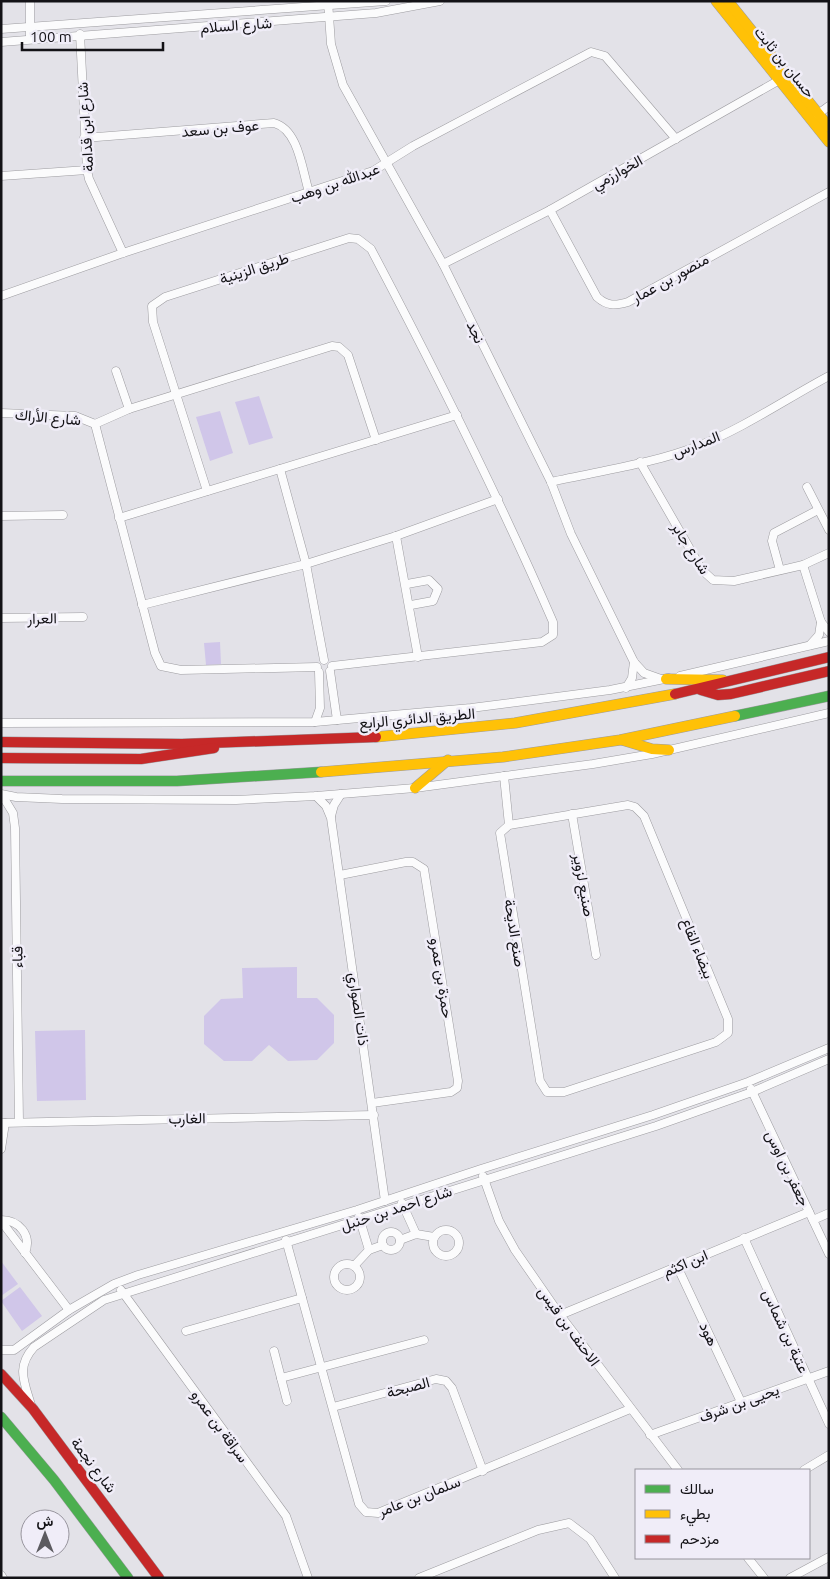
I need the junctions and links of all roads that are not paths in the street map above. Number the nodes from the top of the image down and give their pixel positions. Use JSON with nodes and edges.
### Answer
{"nodes":[{"id":1,"x":30,"y":1,"type":"edge"},
{"id":2,"x":386,"y":1,"type":"edge"},
{"id":3,"x":440,"y":1,"type":"edge"},
{"id":4,"x":716,"y":1,"type":"edge"},
{"id":5,"x":728,"y":1,"type":"edge"},
{"id":6,"x":328,"y":4,"type":"edge"},
{"id":7,"x":329,"y":17,"type":"junction"},
{"id":8,"x":80,"y":24,"type":"junction"},
{"id":9,"x":30,"y":27,"type":"junction"},
{"id":10,"x":1,"y":29,"type":"edge"},
{"id":11,"x":80,"y":36,"type":"junction"},
{"id":12,"x":30,"y":39,"type":"junction"},
{"id":13,"x":1,"y":42,"type":"edge"},
{"id":14,"x":784,"y":78,"type":"junction"},
{"id":15,"x":829,"y":106,"type":"edge"},
{"id":16,"x":815,"y":116,"type":"junction"},
{"id":17,"x":829,"y":127,"type":"edge"},
{"id":18,"x":84,"y":138,"type":"junction"},
{"id":19,"x":676,"y":139,"type":"junction"},
{"id":20,"x":829,"y":142,"type":"edge"},
{"id":21,"x":386,"y":164,"type":"junction"},
{"id":22,"x":87,"y":170,"type":"junction"},
{"id":23,"x":1,"y":176,"type":"edge"},
{"id":24,"x":309,"y":192,"type":"junction"},
{"id":25,"x":829,"y":192,"type":"edge"},
{"id":26,"x":550,"y":210,"type":"junction"},
{"id":27,"x":123,"y":253,"type":"junction"},
{"id":28,"x":443,"y":264,"type":"junction"},
{"id":29,"x":1,"y":296,"type":"edge"},
{"id":30,"x":116,"y":371,"type":"dead end"},
{"id":31,"x":829,"y":376,"type":"edge"},
{"id":32,"x":176,"y":395,"type":"junction"},
{"id":33,"x":129,"y":409,"type":"junction"},
{"id":34,"x":1,"y":413,"type":"edge"},
{"id":35,"x":457,"y":415,"type":"junction"},
{"id":36,"x":95,"y":424,"type":"junction"},
{"id":37,"x":376,"y":440,"type":"junction"},
{"id":38,"x":640,"y":462,"type":"junction"},
{"id":39,"x":280,"y":469,"type":"junction"},
{"id":40,"x":551,"y":482,"type":"junction"},
{"id":41,"x":807,"y":487,"type":"dead end"},
{"id":42,"x":207,"y":491,"type":"junction"},
{"id":43,"x":498,"y":499,"type":"junction"},
{"id":44,"x":818,"y":510,"type":"junction"},
{"id":45,"x":62,"y":515,"type":"dead end"},
{"id":46,"x":1,"y":516,"type":"edge"},
{"id":47,"x":119,"y":518,"type":"junction"},
{"id":48,"x":829,"y":530,"type":"edge"},
{"id":49,"x":396,"y":536,"type":"junction"},
{"id":50,"x":829,"y":553,"type":"edge"},
{"id":51,"x":306,"y":564,"type":"junction"},
{"id":52,"x":803,"y":565,"type":"junction"},
{"id":53,"x":778,"y":570,"type":"junction"},
{"id":54,"x":407,"y":584,"type":"junction"},
{"id":55,"x":142,"y":606,"type":"junction"},
{"id":56,"x":411,"y":606,"type":"junction"},
{"id":57,"x":83,"y":617,"type":"dead end"},
{"id":58,"x":1,"y":618,"type":"edge"},
{"id":59,"x":821,"y":622,"type":"junction"},
{"id":60,"x":829,"y":632,"type":"edge"},
{"id":61,"x":829,"y":641,"type":"edge"},
{"id":62,"x":810,"y":645,"type":"junction"},
{"id":63,"x":418,"y":656,"type":"junction"},
{"id":64,"x":829,"y":657,"type":"edge"},
{"id":65,"x":324,"y":660,"type":"junction"},
{"id":66,"x":634,"y":662,"type":"junction"},
{"id":67,"x":331,"y":668,"type":"junction"},
{"id":68,"x":318,"y":669,"type":"junction"},
{"id":69,"x":829,"y":671,"type":"edge"},
{"id":70,"x":666,"y":679,"type":"junction"},
{"id":71,"x":742,"y":680,"type":"junction"},
{"id":72,"x":626,"y":688,"type":"junction"},
{"id":73,"x":700,"y":690,"type":"junction"},
{"id":74,"x":829,"y":696,"type":"edge"},
{"id":75,"x":829,"y":713,"type":"edge"},
{"id":76,"x":337,"y":720,"type":"junction"},
{"id":77,"x":315,"y":722,"type":"junction"},
{"id":78,"x":1,"y":723,"type":"edge"},
{"id":79,"x":620,"y":740,"type":"junction"},
{"id":80,"x":1,"y":742,"type":"edge"},
{"id":81,"x":240,"y":742,"type":"junction"},
{"id":82,"x":669,"y":750,"type":"junction"},
{"id":83,"x":1,"y":758,"type":"edge"},
{"id":84,"x":448,"y":760,"type":"junction"},
{"id":85,"x":504,"y":776,"type":"junction"},
{"id":86,"x":1,"y":781,"type":"edge"},
{"id":87,"x":415,"y":788,"type":"junction"},
{"id":88,"x":2,"y":794,"type":"edge"},
{"id":89,"x":341,"y":794,"type":"junction"},
{"id":90,"x":316,"y":796,"type":"junction"},
{"id":91,"x":572,"y":814,"type":"junction"},
{"id":92,"x":331,"y":818,"type":"junction"},
{"id":93,"x":509,"y":825,"type":"junction"},
{"id":94,"x":340,"y":875,"type":"junction"},
{"id":95,"x":596,"y":955,"type":"dead end"},
{"id":96,"x":829,"y":1048,"type":"edge"},
{"id":97,"x":829,"y":1059,"type":"edge"},
{"id":98,"x":748,"y":1082,"type":"junction"},
{"id":99,"x":547,"y":1092,"type":"joint"},
{"id":100,"x":752,"y":1092,"type":"junction"},
{"id":101,"x":372,"y":1103,"type":"junction"},
{"id":102,"x":374,"y":1115,"type":"junction"},
{"id":103,"x":19,"y":1122,"type":"junction"},
{"id":104,"x":3,"y":1123,"type":"edge"},
{"id":105,"x":1,"y":1149,"type":"edge"},
{"id":106,"x":481,"y":1169,"type":"junction"},
{"id":107,"x":484,"y":1179,"type":"junction"},
{"id":108,"x":399,"y":1197,"type":"junction"},
{"id":109,"x":385,"y":1201,"type":"junction"},
{"id":110,"x":404,"y":1206,"type":"junction"},
{"id":111,"x":357,"y":1210,"type":"junction"},
{"id":112,"x":809,"y":1212,"type":"junction"},
{"id":113,"x":829,"y":1213,"type":"edge"},
{"id":114,"x":360,"y":1220,"type":"junction"},
{"id":115,"x":813,"y":1220,"type":"junction"},
{"id":116,"x":1,"y":1221,"type":"edge"},
{"id":117,"x":284,"y":1233,"type":"junction"},
{"id":118,"x":416,"y":1234,"type":"junction"},
{"id":119,"x":434,"y":1237,"type":"dead end"},
{"id":120,"x":744,"y":1238,"type":"junction"},
{"id":121,"x":400,"y":1240,"type":"junction"},
{"id":122,"x":287,"y":1244,"type":"junction"},
{"id":123,"x":383,"y":1245,"type":"junction"},
{"id":124,"x":369,"y":1250,"type":"junction"},
{"id":125,"x":25,"y":1253,"type":"junction"},
{"id":126,"x":829,"y":1254,"type":"edge"},
{"id":127,"x":354,"y":1266,"type":"dead end"},
{"id":128,"x":677,"y":1266,"type":"junction"},
{"id":129,"x":114,"y":1284,"type":"junction"},
{"id":130,"x":123,"y":1292,"type":"junction"},
{"id":131,"x":302,"y":1298,"type":"junction"},
{"id":132,"x":69,"y":1310,"type":"junction"},
{"id":133,"x":560,"y":1315,"type":"junction"},
{"id":134,"x":186,"y":1330,"type":"dead end"},
{"id":135,"x":424,"y":1340,"type":"dead end"},
{"id":136,"x":1,"y":1350,"type":"edge"},
{"id":137,"x":274,"y":1351,"type":"dead end"},
{"id":138,"x":322,"y":1368,"type":"junction"},
{"id":139,"x":829,"y":1371,"type":"edge"},
{"id":140,"x":1,"y":1374,"type":"edge"},
{"id":141,"x":281,"y":1378,"type":"junction"},
{"id":142,"x":808,"y":1378,"type":"junction"},
{"id":143,"x":287,"y":1401,"type":"dead end"},
{"id":144,"x":740,"y":1402,"type":"junction"},
{"id":145,"x":332,"y":1407,"type":"junction"},
{"id":146,"x":33,"y":1409,"type":"junction"},
{"id":147,"x":630,"y":1409,"type":"junction"},
{"id":148,"x":1,"y":1417,"type":"edge"},
{"id":149,"x":829,"y":1424,"type":"edge"},
{"id":150,"x":650,"y":1435,"type":"junction"},
{"id":151,"x":829,"y":1455,"type":"edge"},
{"id":152,"x":677,"y":1469,"type":"edge"},
{"id":153,"x":806,"y":1469,"type":"edge"},
{"id":154,"x":483,"y":1471,"type":"junction"},
{"id":155,"x":829,"y":1557,"type":"edge"},
{"id":156,"x":749,"y":1559,"type":"edge"},
{"id":157,"x":128,"y":1578,"type":"edge"},
{"id":158,"x":159,"y":1578,"type":"edge"},
{"id":159,"x":308,"y":1578,"type":"edge"},
{"id":160,"x":419,"y":1578,"type":"edge"},
{"id":161,"x":615,"y":1578,"type":"edge"},
{"id":162,"x":764,"y":1578,"type":"edge"},
{"id":163,"x":790,"y":1578,"type":"edge"}],
"edges":[{"from":1,"to":9,"type":"street"},
{"from":2,"to":6,"type":"street","name":"شارع السلام"},
{"from":3,"to":7,"type":"street","name":"شارع السلام"},
{"from":4,"to":14,"type":"main road","name":"حسان بن ثابت"},
{"from":5,"to":14,"type":"main road","name":"حسان بن ثابت"},
{"from":6,"to":7,"type":"street","name":"نجد"},
{"from":6,"to":8,"type":"street","name":"شارع السلام"},
{"from":7,"to":11,"type":"street","name":"شارع السلام"},
{"from":7,"to":21,"type":"street","name":"نجد"},
{"from":8,"to":9,"type":"street","name":"شارع السلام"},
{"from":8,"to":11,"type":"street","name":"شارع ابن قدامة"},
{"from":9,"to":10,"type":"street","name":"شارع السلام"},
{"from":9,"to":12,"type":"street"},
{"from":11,"to":12,"type":"street","name":"شارع السلام"},
{"from":11,"to":18,"type":"street","name":"شارع ابن قدامة"},
{"from":12,"to":13,"type":"street","name":"شارع السلام"},
{"from":14,"to":16,"type":"main road","name":"حسان بن ثابت"},
{"from":14,"to":19,"type":"street","name":"الخوارزمي"},
{"from":15,"to":16,"type":"street"},
{"from":16,"to":17,"type":"main road","name":"حسان بن ثابت"},
{"from":16,"to":20,"type":"main road","name":"حسان بن ثابت"},
{"from":18,"to":22,"type":"street","name":"شارع ابن قدامة"},
{"from":18,"to":24,"type":"street","name":"عوف بن سعد"},
{"from":19,"to":21,"type":"street","name":"عبدالله بن وهب"},
{"from":19,"to":26,"type":"street","name":"الخوارزمي"},
{"from":21,"to":24,"type":"street","name":"عبدالله بن وهب"},
{"from":21,"to":28,"type":"street","name":"نجد"},
{"from":22,"to":23,"type":"street"},
{"from":22,"to":27,"type":"street","name":"شارع ابن قدامة"},
{"from":24,"to":27,"type":"street","name":"عبدالله بن وهب"},
{"from":25,"to":26,"type":"street","name":"منصور بن عمار"},
{"from":26,"to":28,"type":"street","name":"الخوارزمي"},
{"from":27,"to":29,"type":"street","name":"عبدالله بن وهب"},
{"from":28,"to":40,"type":"street","name":"نجد"},
{"from":30,"to":33,"type":"street"},
{"from":31,"to":38,"type":"street","name":"المدارس"},
{"from":32,"to":33,"type":"street"},
{"from":32,"to":35,"type":"street","name":"طريق الزينية"},
{"from":32,"to":37,"type":"street"},
{"from":32,"to":42,"type":"street"},
{"from":33,"to":36,"type":"street"},
{"from":34,"to":36,"type":"street","name":"شارع الأراك"},
{"from":35,"to":37,"type":"street"},
{"from":35,"to":43,"type":"street"},
{"from":36,"to":47,"type":"street"},
{"from":37,"to":39,"type":"street"},
{"from":38,"to":40,"type":"street","name":"المدارس"},
{"from":38,"to":53,"type":"street","name":"شارع جابر"},
{"from":39,"to":42,"type":"street"},
{"from":39,"to":51,"type":"street"},
{"from":40,"to":66,"type":"street","name":"نجد"},
{"from":41,"to":44,"type":"street"},
{"from":42,"to":47,"type":"street"},
{"from":43,"to":49,"type":"street"},
{"from":43,"to":63,"type":"street"},
{"from":44,"to":48,"type":"street"},
{"from":44,"to":53,"type":"street"},
{"from":45,"to":46,"type":"street"},
{"from":47,"to":55,"type":"street"},
{"from":49,"to":51,"type":"street"},
{"from":49,"to":54,"type":"street"},
{"from":50,"to":52,"type":"street","name":"شارع جابر"},
{"from":51,"to":55,"type":"street"},
{"from":51,"to":65,"type":"street"},
{"from":52,"to":53,"type":"street","name":"شارع جابر"},
{"from":52,"to":59,"type":"street"},
{"from":54,"to":56,"type":"street"},
{"from":54,"to":56,"type":"street"},
{"from":55,"to":68,"type":"street"},
{"from":56,"to":63,"type":"street"},
{"from":57,"to":58,"type":"street","name":"العرار"},
{"from":59,"to":60,"type":"street"},
{"from":59,"to":62,"type":"street"},
{"from":61,"to":62,"type":"street","name":"الطريق الدائري الرابع"},
{"from":62,"to":70,"type":"street","name":"الطريق الدائري الرابع"},
{"from":63,"to":67,"type":"street"},
{"from":64,"to":71,"type":"main road","name":"الطريق الدائري الرابع"},
{"from":65,"to":67,"type":"street"},
{"from":65,"to":68,"type":"street"},
{"from":66,"to":70,"type":"street","name":"نجد"},
{"from":66,"to":72,"type":"street"},
{"from":67,"to":68,"type":"street"},
{"from":67,"to":76,"type":"street"},
{"from":68,"to":77,"type":"street"},
{"from":69,"to":73,"type":"main road"},
{"from":70,"to":71,"type":"main road"},
{"from":70,"to":72,"type":"street","name":"الطريق الدائري الرابع"},
{"from":71,"to":73,"type":"main road","name":"الطريق الدائري الرابع"},
{"from":72,"to":76,"type":"street","name":"الطريق الدائري الرابع"},
{"from":73,"to":81,"type":"main road","name":"الطريق الدائري الرابع"},
{"from":74,"to":79,"type":"main road"},
{"from":75,"to":82,"type":"street"},
{"from":76,"to":77,"type":"street","name":"الطريق الدائري الرابع"},
{"from":77,"to":78,"type":"street","name":"الطريق الدائري الرابع"},
{"from":79,"to":82,"type":"main road"},
{"from":79,"to":84,"type":"main road"},
{"from":80,"to":81,"type":"main road","name":"الطريق الدائري الرابع"},
{"from":81,"to":83,"type":"main road"},
{"from":82,"to":85,"type":"street"},
{"from":84,"to":86,"type":"main road"},
{"from":84,"to":87,"type":"main road"},
{"from":85,"to":87,"type":"street"},
{"from":85,"to":93,"type":"street","name":"صنع الديحة"},
{"from":87,"to":89,"type":"street"},
{"from":88,"to":90,"type":"street"},
{"from":88,"to":103,"type":"street","name":"قباء"},
{"from":89,"to":90,"type":"street"},
{"from":89,"to":92,"type":"street"},
{"from":90,"to":92,"type":"street","name":"ذات الصواري"},
{"from":91,"to":93,"type":"street","name":"بيضاء القاع"},
{"from":91,"to":95,"type":"street","name":"صنيع لزوير"},
{"from":91,"to":99,"type":"street","name":"بيضاء القاع"},
{"from":92,"to":94,"type":"street","name":"ذات الصواري"},
{"from":93,"to":99,"type":"street","name":"صنع الديحة"},
{"from":94,"to":101,"type":"street","name":"ذات الصواري"},
{"from":94,"to":101,"type":"street","name":"حمزة بن عمرو"},
{"from":96,"to":98,"type":"street","name":"شارع احمد بن حنبل"},
{"from":97,"to":100,"type":"street","name":"شارع احمد بن حنبل"},
{"from":98,"to":100,"type":"street","name":"جعفر بن اوس"},
{"from":98,"to":106,"type":"street","name":"شارع احمد بن حنبل"},
{"from":100,"to":107,"type":"street","name":"شارع احمد بن حنبل"},
{"from":100,"to":112,"type":"street","name":"جعفر بن اوس"},
{"from":101,"to":102,"type":"street","name":"ذات الصواري"},
{"from":102,"to":103,"type":"street","name":"الغارب"},
{"from":102,"to":109,"type":"street","name":"ذات الصواري"},
{"from":103,"to":104,"type":"street","name":"الغارب"},
{"from":104,"to":105,"type":"street"},
{"from":106,"to":107,"type":"street","name":"الاحنف بن قيس"},
{"from":106,"to":108,"type":"street","name":"شارع احمد بن حنبل"},
{"from":107,"to":110,"type":"street","name":"شارع احمد بن حنبل"},
{"from":107,"to":133,"type":"street","name":"الاحنف بن قيس"},
{"from":108,"to":109,"type":"street","name":"شارع احمد بن حنبل"},
{"from":108,"to":110,"type":"street"},
{"from":109,"to":111,"type":"street","name":"شارع احمد بن حنبل"},
{"from":110,"to":114,"type":"street","name":"شارع احمد بن حنبل"},
{"from":110,"to":118,"type":"street"},
{"from":111,"to":114,"type":"street"},
{"from":111,"to":117,"type":"street","name":"شارع احمد بن حنبل"},
{"from":112,"to":115,"type":"street","name":"جعفر بن اوس"},
{"from":112,"to":120,"type":"street","name":"ابن اكثم"},
{"from":113,"to":115,"type":"street"},
{"from":114,"to":122,"type":"street","name":"شارع احمد بن حنبل"},
{"from":114,"to":124,"type":"street"},
{"from":115,"to":126,"type":"street","name":"جعفر بن اوس"},
{"from":116,"to":125,"type":"street"},
{"from":116,"to":125,"type":"street"},
{"from":117,"to":122,"type":"street","name":"سلمان بن عامر"},
{"from":117,"to":129,"type":"street","name":"شارع احمد بن حنبل"},
{"from":118,"to":119,"type":"street"},
{"from":118,"to":121,"type":"street"},
{"from":120,"to":128,"type":"street","name":"ابن اكثم"},
{"from":120,"to":142,"type":"street","name":"عتبة بن شماس"},
{"from":121,"to":123,"type":"street"},
{"from":121,"to":123,"type":"street"},
{"from":122,"to":130,"type":"street","name":"شارع احمد بن حنبل"},
{"from":122,"to":131,"type":"street","name":"سلمان بن عامر"},
{"from":123,"to":124,"type":"street"},
{"from":124,"to":127,"type":"street"},
{"from":125,"to":132,"type":"street"},
{"from":128,"to":133,"type":"street","name":"ابن اكثم"},
{"from":128,"to":144,"type":"street","name":"هود"},
{"from":129,"to":130,"type":"street","name":"سراقة بن عمرو"},
{"from":129,"to":132,"type":"street","name":"شارع احمد بن حنبل"},
{"from":130,"to":146,"type":"street","name":"شارع احمد بن حنبل"},
{"from":130,"to":159,"type":"street","name":"سراقة بن عمرو"},
{"from":131,"to":134,"type":"street"},
{"from":131,"to":138,"type":"street","name":"سلمان بن عامر"},
{"from":132,"to":136,"type":"street","name":"شارع احمد بن حنبل"},
{"from":133,"to":147,"type":"street","name":"الاحنف بن قيس"},
{"from":135,"to":138,"type":"street"},
{"from":137,"to":141,"type":"street"},
{"from":138,"to":141,"type":"street"},
{"from":138,"to":145,"type":"street","name":"سلمان بن عامر"},
{"from":139,"to":142,"type":"street","name":"يحيى بن شرف"},
{"from":140,"to":146,"type":"main road","name":"شارع نجمة"},
{"from":141,"to":143,"type":"street"},
{"from":142,"to":144,"type":"street","name":"يحيى بن شرف"},
{"from":142,"to":149,"type":"street","name":"عتبة بن شماس"},
{"from":144,"to":150,"type":"street","name":"يحيى بن شرف"},
{"from":145,"to":154,"type":"street","name":"الصبحة"},
{"from":145,"to":154,"type":"street","name":"سلمان بن عامر"},
{"from":146,"to":158,"type":"main road","name":"شارع نجمة"},
{"from":147,"to":150,"type":"street","name":"الاحنف بن قيس"},
{"from":147,"to":154,"type":"street","name":"سلمان بن عامر"},
{"from":148,"to":157,"type":"main road"},
{"from":150,"to":152,"type":"street","name":"الاحنف بن قيس"},
{"from":151,"to":153,"type":"street"},
{"from":155,"to":163,"type":"street"},
{"from":156,"to":162,"type":"street"},
{"from":160,"to":161,"type":"street"}]}
